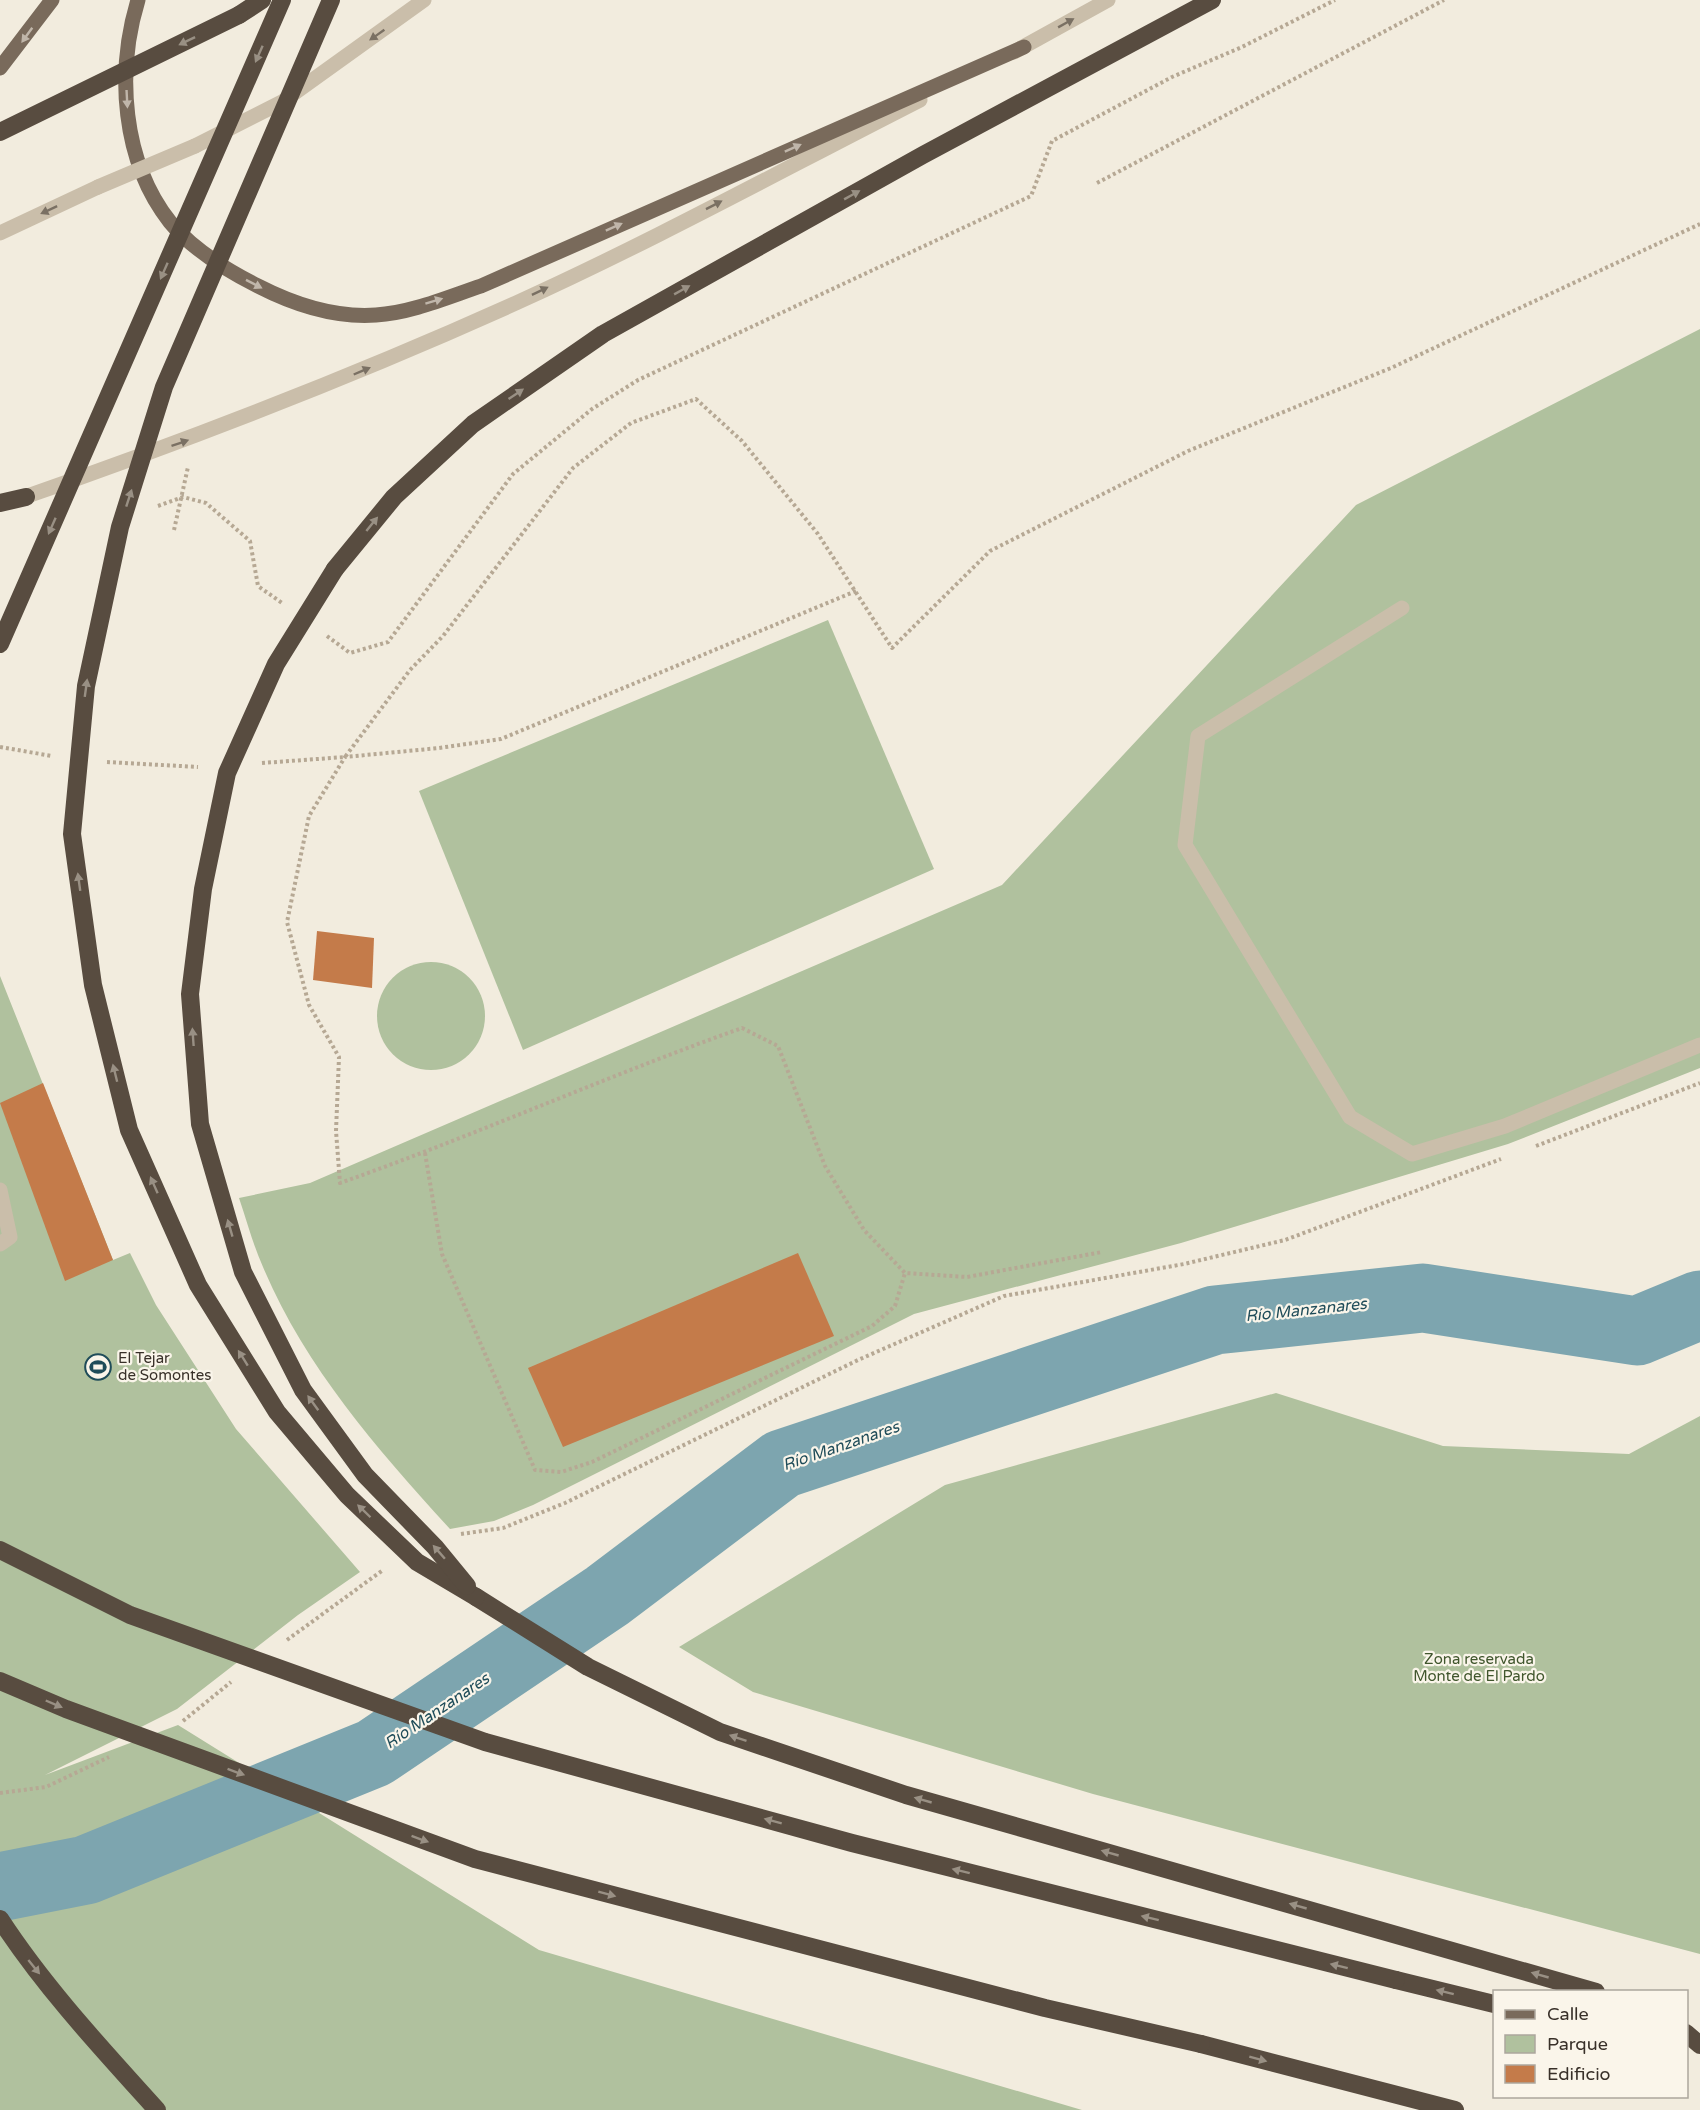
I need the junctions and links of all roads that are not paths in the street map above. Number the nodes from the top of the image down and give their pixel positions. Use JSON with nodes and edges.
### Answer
{"nodes":[{"id":1,"x":52,"y":0,"type":"edge"},
{"id":2,"x":138,"y":0,"type":"edge"},
{"id":3,"x":262,"y":0,"type":"edge"},
{"id":4,"x":282,"y":0,"type":"edge"},
{"id":5,"x":331,"y":0,"type":"edge"},
{"id":6,"x":424,"y":0,"type":"edge"},
{"id":7,"x":1108,"y":0,"type":"edge"},
{"id":8,"x":1212,"y":0,"type":"edge"},
{"id":9,"x":1024,"y":47,"type":"junction"},
{"id":10,"x":0,"y":68,"type":"edge"},
{"id":11,"x":0,"y":132,"type":"edge"},
{"id":12,"x":0,"y":233,"type":"edge"},
{"id":13,"x":26,"y":497,"type":"joint"},
{"id":14,"x":0,"y":505,"type":"edge"},
{"id":15,"x":1402,"y":608,"type":"dead end"},
{"id":16,"x":0,"y":644,"type":"edge"},
{"id":17,"x":1700,"y":1045,"type":"edge"},
{"id":18,"x":0,"y":1190,"type":"edge"},
{"id":19,"x":0,"y":1245,"type":"edge"},
{"id":20,"x":0,"y":1550,"type":"edge"},
{"id":21,"x":476,"y":1597,"type":"junction"},
{"id":22,"x":0,"y":1681,"type":"edge"},
{"id":23,"x":0,"y":1919,"type":"edge"},
{"id":24,"x":1589,"y":1990,"type":"edge"},
{"id":25,"x":1493,"y":2004,"type":"edge"},
{"id":26,"x":1688,"y":2035,"type":"edge"},
{"id":27,"x":1700,"y":2045,"type":"edge"},
{"id":28,"x":157,"y":2110,"type":"edge"},
{"id":29,"x":1455,"y":2110,"type":"edge"}],
"edges":[{"from":1,"to":10,"type":"main road","one_way":true},
{"from":2,"to":9,"type":"main road","one_way":true},
{"from":3,"to":11,"type":"highway","one_way":true,"bridge":true},
{"from":4,"to":16,"type":"highway","one_way":true,"bridge":true},
{"from":21,"to":5,"type":"highway","one_way":true,"bridge":true},
{"from":6,"to":12,"type":"street","one_way":true,"bridge":true},
{"from":9,"to":7,"type":"street","one_way":true},
{"from":21,"to":8,"type":"highway","one_way":true,"bridge":true},
{"from":13,"to":9,"type":"street","one_way":true},
{"from":13,"to":14,"type":"highway"},
{"from":15,"to":17,"type":"street"},
{"from":18,"to":19,"type":"street"},
{"from":25,"to":20,"type":"highway","one_way":true,"bridge":true},
{"from":24,"to":21,"type":"highway","one_way":true},
{"from":22,"to":29,"type":"highway","one_way":true,"bridge":true},
{"from":23,"to":28,"type":"highway","one_way":true},
{"from":26,"to":27,"type":"highway"}]}
